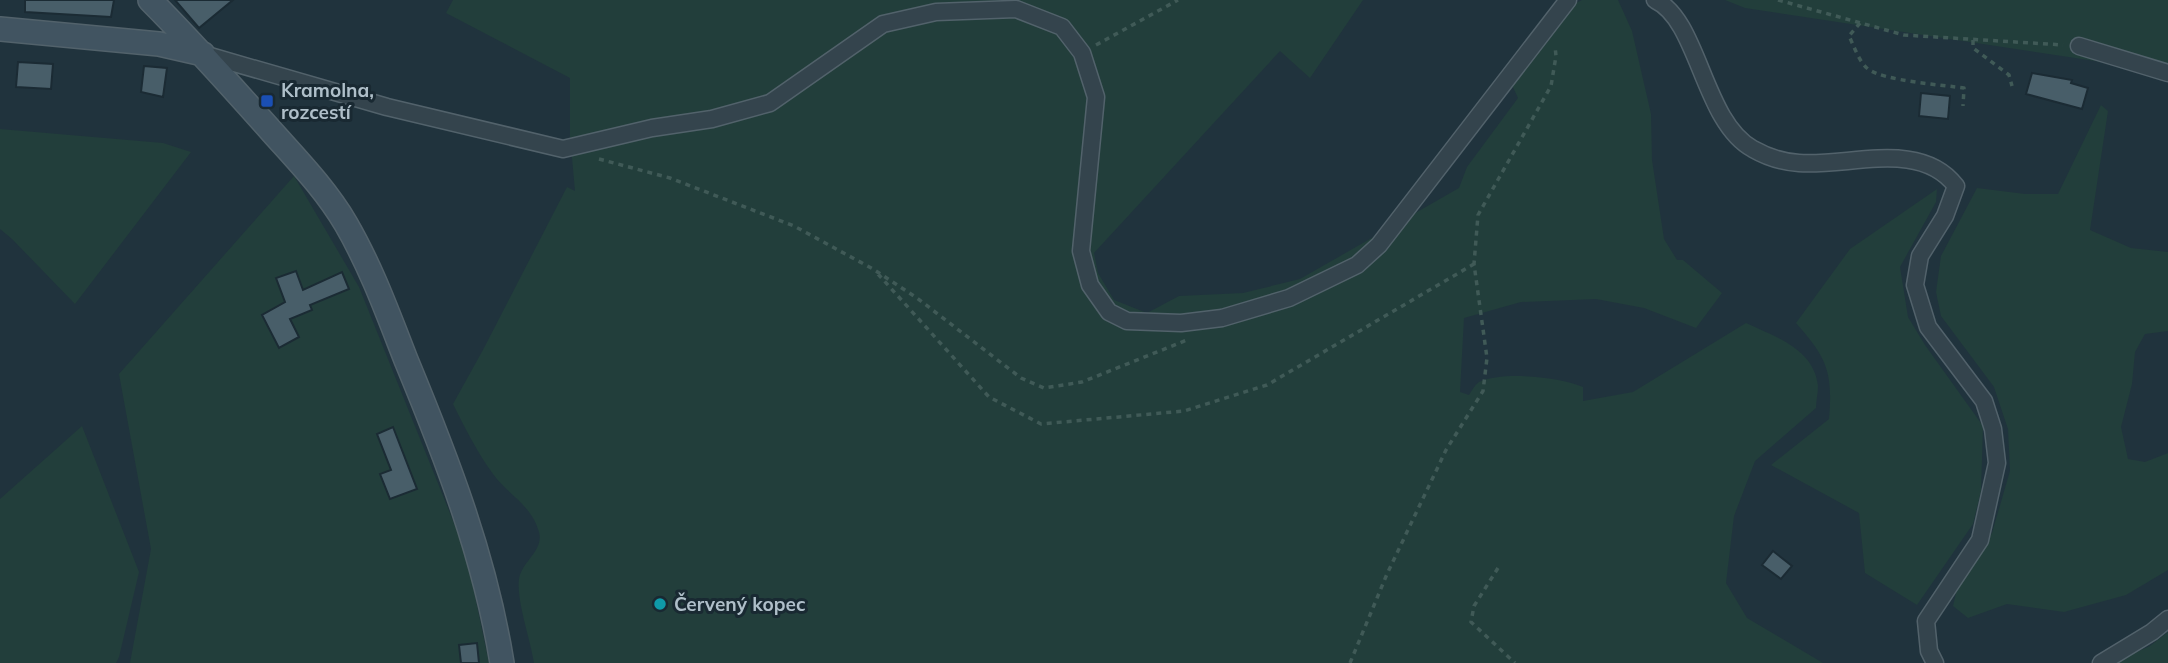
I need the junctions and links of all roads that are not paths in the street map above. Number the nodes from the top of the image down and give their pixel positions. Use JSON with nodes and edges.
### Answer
{"nodes":[{"id":1,"x":150,"y":0,"type":"edge"},
{"id":2,"x":1568,"y":0,"type":"edge"},
{"id":3,"x":1655,"y":0,"type":"edge"},
{"id":4,"x":0,"y":29,"type":"edge"},
{"id":5,"x":2079,"y":46,"type":"road end"},
{"id":6,"x":203,"y":54,"type":"junction"},
{"id":7,"x":2168,"y":74,"type":"edge"},
{"id":8,"x":2168,"y":619,"type":"edge"},
{"id":9,"x":502,"y":663,"type":"edge"},
{"id":10,"x":1935,"y":663,"type":"edge"},
{"id":11,"x":2101,"y":663,"type":"edge"}],
"edges":[{"from":1,"to":6,"type":"street"},
{"from":2,"to":6,"type":"street"},
{"from":3,"to":10,"type":"street"},
{"from":4,"to":6,"type":"street"},
{"from":5,"to":7,"type":"street"},
{"from":6,"to":9,"type":"street"},
{"from":8,"to":11,"type":"street"}]}
